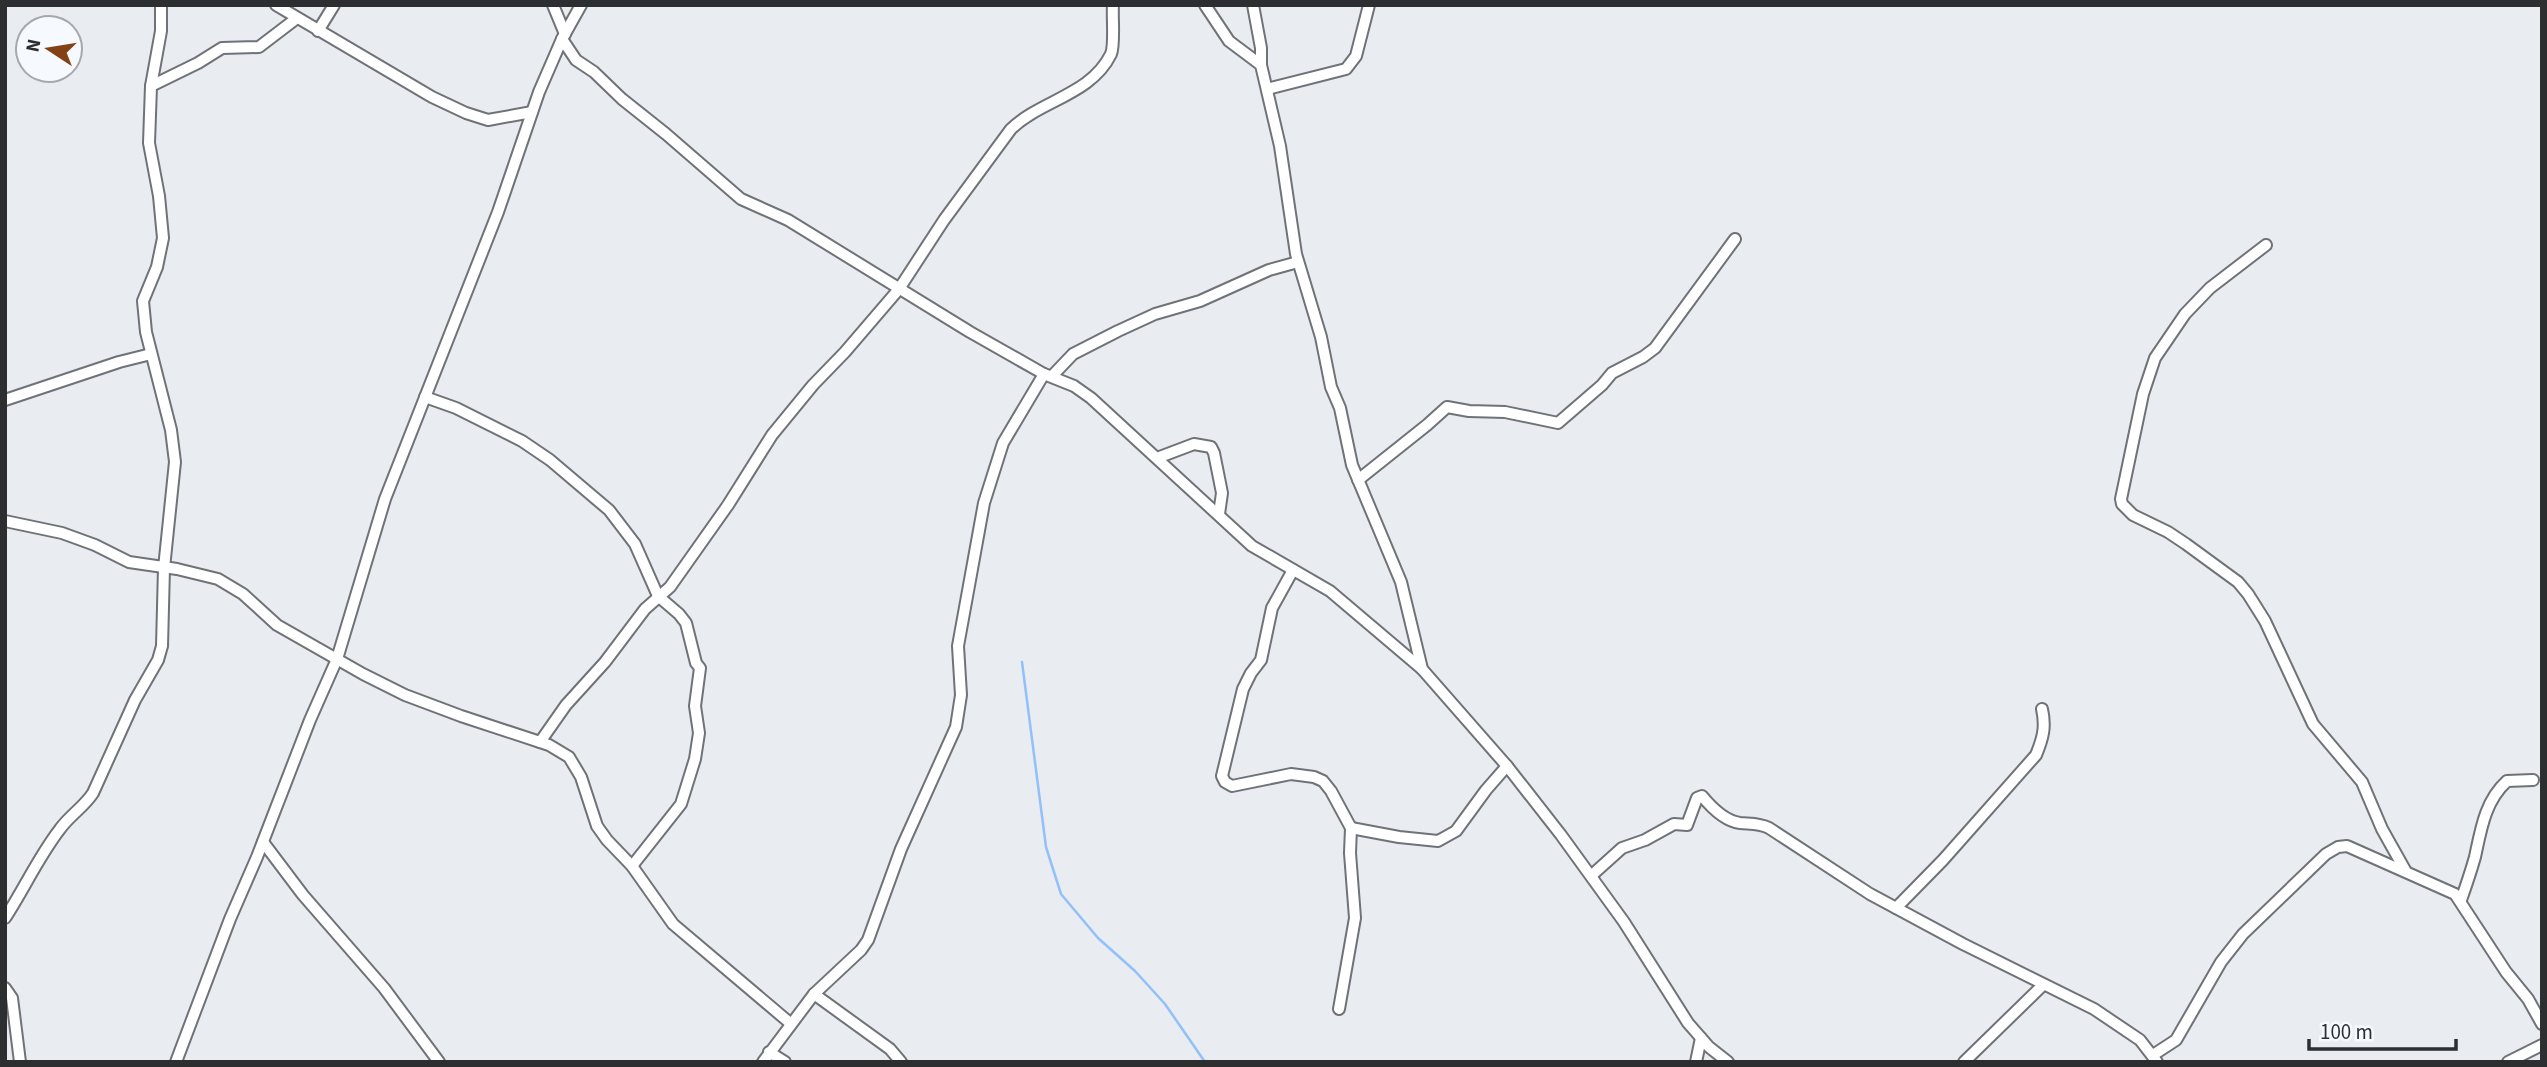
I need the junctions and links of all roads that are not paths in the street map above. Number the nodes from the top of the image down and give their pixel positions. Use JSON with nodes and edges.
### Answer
{"nodes":[{"id":1,"x":161,"y":5,"type":"edge"},
{"id":2,"x":276,"y":5,"type":"edge"},
{"id":3,"x":334,"y":5,"type":"edge"},
{"id":4,"x":553,"y":5,"type":"edge"},
{"id":5,"x":1113,"y":5,"type":"edge"},
{"id":6,"x":1205,"y":5,"type":"edge"},
{"id":7,"x":1253,"y":5,"type":"edge"},
{"id":8,"x":1369,"y":5,"type":"edge"},
{"id":9,"x":580,"y":6,"type":"edge"},
{"id":10,"x":297,"y":18,"type":"junction"},
{"id":11,"x":318,"y":30,"type":"junction"},
{"id":12,"x":564,"y":36,"type":"junction"},
{"id":13,"x":576,"y":60,"type":"junction"},
{"id":14,"x":550,"y":65,"type":"junction"},
{"id":15,"x":1261,"y":65,"type":"junction"},
{"id":16,"x":151,"y":86,"type":"junction"},
{"id":17,"x":1267,"y":89,"type":"junction"},
{"id":18,"x":532,"y":113,"type":"junction"},
{"id":19,"x":1735,"y":239,"type":"dead end"},
{"id":20,"x":2266,"y":245,"type":"dead end"},
{"id":21,"x":1298,"y":262,"type":"junction"},
{"id":22,"x":899,"y":289,"type":"junction"},
{"id":23,"x":151,"y":354,"type":"junction"},
{"id":24,"x":1048,"y":375,"type":"junction"},
{"id":25,"x":425,"y":397,"type":"junction"},
{"id":26,"x":5,"y":400,"type":"edge"},
{"id":27,"x":1157,"y":458,"type":"junction"},
{"id":28,"x":1358,"y":480,"type":"junction"},
{"id":29,"x":1219,"y":514,"type":"junction"},
{"id":30,"x":5,"y":521,"type":"edge"},
{"id":31,"x":164,"y":568,"type":"junction"},
{"id":32,"x":1293,"y":570,"type":"junction"},
{"id":33,"x":658,"y":596,"type":"junction"},
{"id":34,"x":337,"y":659,"type":"junction"},
{"id":35,"x":1422,"y":669,"type":"junction"},
{"id":36,"x":2042,"y":709,"type":"dead end"},
{"id":37,"x":540,"y":742,"type":"junction"},
{"id":38,"x":1507,"y":766,"type":"junction"},
{"id":39,"x":2533,"y":780,"type":"dead end"},
{"id":40,"x":1352,"y":828,"type":"junction"},
{"id":41,"x":263,"y":842,"type":"junction"},
{"id":42,"x":632,"y":866,"type":"junction"},
{"id":43,"x":2405,"y":870,"type":"junction"},
{"id":44,"x":1592,"y":875,"type":"junction"},
{"id":45,"x":2461,"y":900,"type":"junction"},
{"id":46,"x":1896,"y":908,"type":"junction"},
{"id":47,"x":5,"y":918,"type":"edge"},
{"id":48,"x":2043,"y":985,"type":"junction"},
{"id":49,"x":5,"y":989,"type":"edge"},
{"id":50,"x":814,"y":994,"type":"junction"},
{"id":51,"x":1339,"y":1009,"type":"dead end"},
{"id":52,"x":790,"y":1023,"type":"junction"},
{"id":53,"x":2542,"y":1024,"type":"edge"},
{"id":54,"x":1700,"y":1038,"type":"junction"},
{"id":55,"x":2542,"y":1045,"type":"edge"},
{"id":56,"x":766,"y":1057,"type":"edge"},
{"id":57,"x":2155,"y":1058,"type":"edge"},
{"id":58,"x":20,"y":1062,"type":"edge"},
{"id":59,"x":176,"y":1062,"type":"edge"},
{"id":60,"x":439,"y":1062,"type":"edge"},
{"id":61,"x":785,"y":1062,"type":"edge"},
{"id":62,"x":901,"y":1062,"type":"edge"},
{"id":63,"x":1696,"y":1062,"type":"edge"},
{"id":64,"x":1728,"y":1062,"type":"edge"},
{"id":65,"x":1964,"y":1062,"type":"edge"},
{"id":66,"x":2508,"y":1062,"type":"edge"}],
"edges":[{"from":1,"to":16,"type":"street"},
{"from":2,"to":10,"type":"street"},
{"from":3,"to":11,"type":"street"},
{"from":4,"to":12,"type":"street"},
{"from":5,"to":22,"type":"street"},
{"from":6,"to":15,"type":"street"},
{"from":7,"to":15,"type":"street"},
{"from":8,"to":17,"type":"street"},
{"from":9,"to":12,"type":"street"},
{"from":10,"to":11,"type":"street"},
{"from":10,"to":16,"type":"street"},
{"from":11,"to":18,"type":"street"},
{"from":12,"to":13,"type":"street"},
{"from":12,"to":14,"type":"street"},
{"from":13,"to":14,"type":"street"},
{"from":13,"to":22,"type":"street"},
{"from":14,"to":18,"type":"street"},
{"from":15,"to":17,"type":"street"},
{"from":16,"to":23,"type":"street"},
{"from":17,"to":21,"type":"street"},
{"from":18,"to":25,"type":"street"},
{"from":19,"to":28,"type":"street"},
{"from":20,"to":43,"type":"street"},
{"from":21,"to":24,"type":"street"},
{"from":21,"to":28,"type":"street"},
{"from":22,"to":24,"type":"street"},
{"from":22,"to":33,"type":"street"},
{"from":23,"to":26,"type":"street"},
{"from":23,"to":31,"type":"street"},
{"from":24,"to":27,"type":"street"},
{"from":24,"to":50,"type":"street"},
{"from":25,"to":33,"type":"street"},
{"from":25,"to":34,"type":"street"},
{"from":27,"to":29,"type":"street"},
{"from":27,"to":29,"type":"street"},
{"from":28,"to":35,"type":"street"},
{"from":29,"to":32,"type":"street"},
{"from":30,"to":31,"type":"street"},
{"from":31,"to":34,"type":"street"},
{"from":31,"to":47,"type":"street"},
{"from":32,"to":35,"type":"street"},
{"from":32,"to":40,"type":"street"},
{"from":33,"to":37,"type":"street"},
{"from":33,"to":42,"type":"street"},
{"from":34,"to":37,"type":"street"},
{"from":34,"to":41,"type":"street"},
{"from":35,"to":38,"type":"street"},
{"from":36,"to":46,"type":"street"},
{"from":37,"to":42,"type":"street"},
{"from":38,"to":40,"type":"street"},
{"from":38,"to":44,"type":"street"},
{"from":39,"to":45,"type":"street"},
{"from":40,"to":51,"type":"street"},
{"from":41,"to":59,"type":"street"},
{"from":41,"to":60,"type":"street"},
{"from":42,"to":52,"type":"street"},
{"from":43,"to":45,"type":"street"},
{"from":43,"to":57,"type":"street"},
{"from":44,"to":46,"type":"street"},
{"from":44,"to":54,"type":"street"},
{"from":45,"to":53,"type":"street"},
{"from":46,"to":48,"type":"street"},
{"from":48,"to":57,"type":"street"},
{"from":48,"to":65,"type":"street"},
{"from":49,"to":58,"type":"street"},
{"from":50,"to":52,"type":"street"},
{"from":50,"to":62,"type":"street"},
{"from":52,"to":56,"type":"street"},
{"from":54,"to":63,"type":"street"},
{"from":54,"to":64,"type":"street"},
{"from":55,"to":66,"type":"street"},
{"from":56,"to":61,"type":"street"}]}
